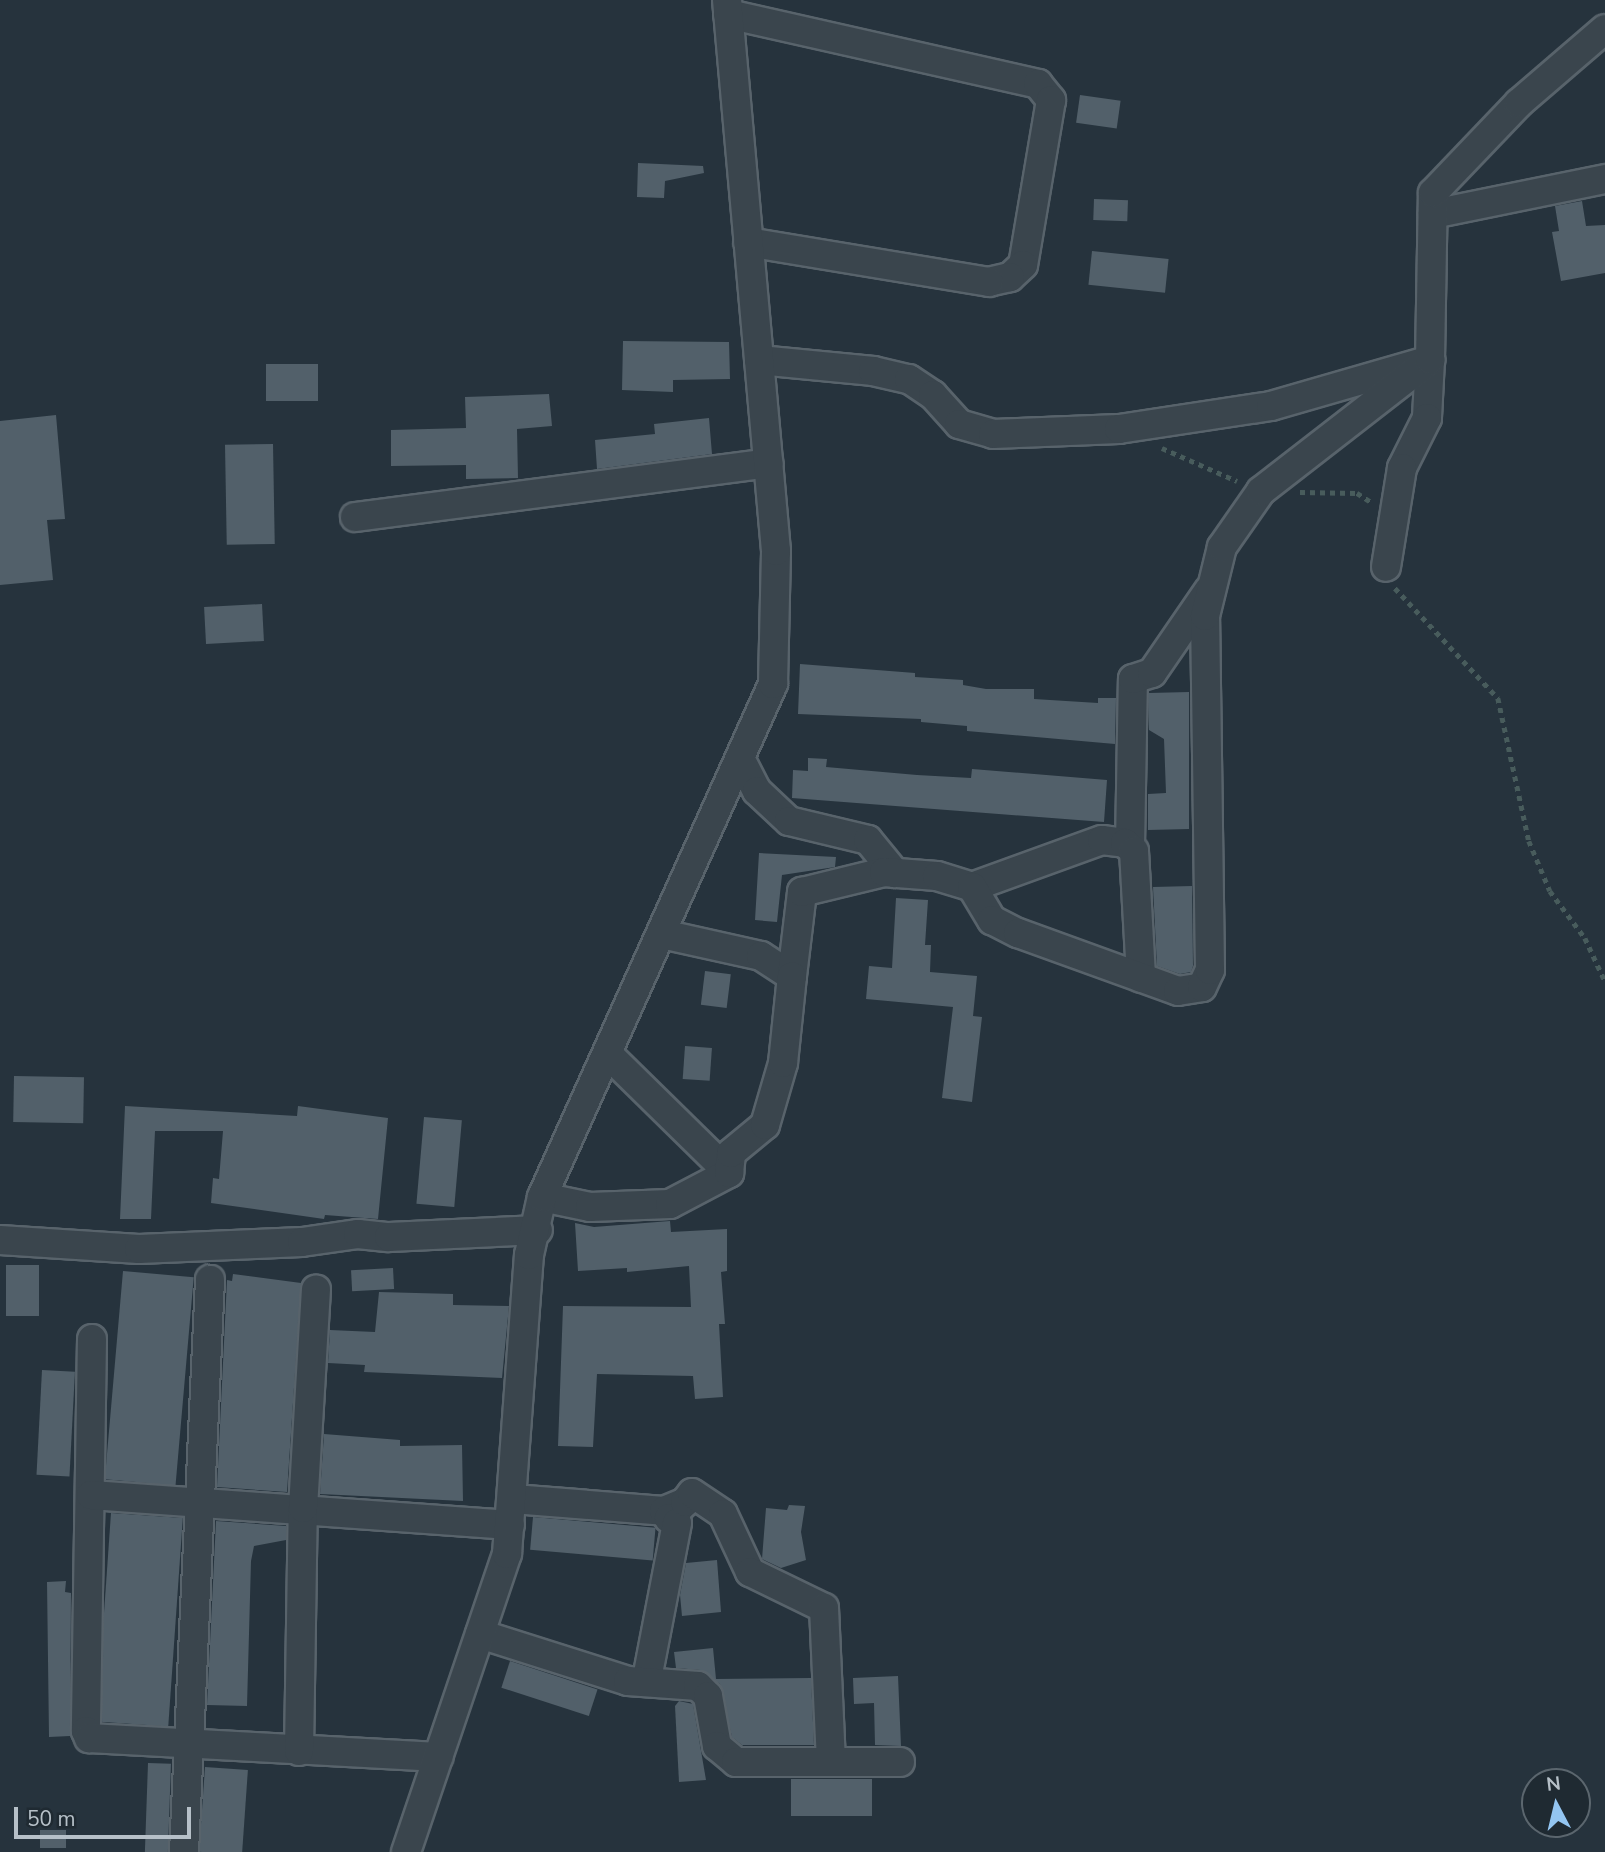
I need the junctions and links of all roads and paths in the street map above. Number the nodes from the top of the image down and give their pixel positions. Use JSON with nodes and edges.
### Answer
{"nodes":[{"id":1,"x":727,"y":7,"type":"edge"},
{"id":2,"x":1605,"y":29,"type":"edge"},
{"id":3,"x":1605,"y":179,"type":"edge"},
{"id":4,"x":1433,"y":214,"type":"junction"},
{"id":5,"x":748,"y":242,"type":"junction"},
{"id":6,"x":759,"y":360,"type":"junction"},
{"id":7,"x":1430,"y":360,"type":"junction"},
{"id":8,"x":1154,"y":445,"type":"dead end"},
{"id":9,"x":768,"y":463,"type":"junction"},
{"id":10,"x":1261,"y":491,"type":"junction"},
{"id":11,"x":1373,"y":507,"type":"dead end"},
{"id":12,"x":355,"y":517,"type":"dead end"},
{"id":13,"x":1386,"y":567,"type":"joint"},
{"id":14,"x":1210,"y":588,"type":"junction"},
{"id":15,"x":740,"y":758,"type":"junction"},
{"id":16,"x":1130,"y":846,"type":"junction"},
{"id":17,"x":895,"y":873,"type":"junction"},
{"id":18,"x":972,"y":887,"type":"junction"},
{"id":19,"x":662,"y":934,"type":"junction"},
{"id":20,"x":792,"y":976,"type":"junction"},
{"id":21,"x":1141,"y":978,"type":"junction"},
{"id":22,"x":1605,"y":981,"type":"edge"},
{"id":23,"x":609,"y":1055,"type":"junction"},
{"id":24,"x":729,"y":1173,"type":"junction"},
{"id":25,"x":542,"y":1198,"type":"junction"},
{"id":26,"x":538,"y":1230,"type":"junction"},
{"id":27,"x":0,"y":1240,"type":"edge"},
{"id":28,"x":210,"y":1280,"type":"dead end"},
{"id":29,"x":316,"y":1289,"type":"dead end"},
{"id":30,"x":92,"y":1339,"type":"dead end"},
{"id":31,"x":91,"y":1495,"type":"junction"},
{"id":32,"x":685,"y":1502,"type":"junction"},
{"id":33,"x":199,"y":1504,"type":"junction"},
{"id":34,"x":303,"y":1508,"type":"junction"},
{"id":35,"x":511,"y":1512,"type":"junction"},
{"id":36,"x":480,"y":1634,"type":"junction"},
{"id":37,"x":647,"y":1679,"type":"junction"},
{"id":38,"x":189,"y":1743,"type":"junction"},
{"id":39,"x":299,"y":1751,"type":"junction"},
{"id":40,"x":438,"y":1756,"type":"junction"},
{"id":41,"x":831,"y":1760,"type":"junction"},
{"id":42,"x":900,"y":1762,"type":"dead end"},
{"id":43,"x":184,"y":1852,"type":"edge"},
{"id":44,"x":406,"y":1852,"type":"edge"}],
"edges":[{"from":1,"to":5,"type":"street"},
{"from":1,"to":5,"type":"street"},
{"from":2,"to":4,"type":"street"},
{"from":3,"to":4,"type":"street"},
{"from":4,"to":7,"type":"street"},
{"from":5,"to":6,"type":"street"},
{"from":6,"to":7,"type":"street"},
{"from":6,"to":9,"type":"street"},
{"from":7,"to":10,"type":"street"},
{"from":7,"to":13,"type":"street"},
{"from":8,"to":10,"type":"path"},
{"from":9,"to":12,"type":"street"},
{"from":9,"to":15,"type":"street"},
{"from":10,"to":11,"type":"path"},
{"from":10,"to":14,"type":"street"},
{"from":13,"to":22,"type":"path"},
{"from":14,"to":16,"type":"street"},
{"from":14,"to":21,"type":"street"},
{"from":15,"to":17,"type":"street"},
{"from":15,"to":19,"type":"street"},
{"from":16,"to":18,"type":"street"},
{"from":16,"to":21,"type":"street"},
{"from":17,"to":18,"type":"street"},
{"from":17,"to":20,"type":"street"},
{"from":18,"to":21,"type":"street"},
{"from":19,"to":20,"type":"street"},
{"from":19,"to":23,"type":"street"},
{"from":20,"to":24,"type":"street"},
{"from":23,"to":24,"type":"street"},
{"from":23,"to":25,"type":"street"},
{"from":24,"to":25,"type":"street"},
{"from":25,"to":26,"type":"street"},
{"from":26,"to":27,"type":"street"},
{"from":26,"to":35,"type":"street"},
{"from":28,"to":33,"type":"street"},
{"from":29,"to":34,"type":"street"},
{"from":30,"to":31,"type":"street"},
{"from":31,"to":33,"type":"street"},
{"from":31,"to":38,"type":"street"},
{"from":32,"to":35,"type":"street"},
{"from":32,"to":37,"type":"street"},
{"from":32,"to":41,"type":"street"},
{"from":33,"to":34,"type":"street"},
{"from":33,"to":38,"type":"street"},
{"from":34,"to":35,"type":"street"},
{"from":34,"to":39,"type":"street"},
{"from":35,"to":36,"type":"street"},
{"from":36,"to":37,"type":"street"},
{"from":36,"to":40,"type":"street"},
{"from":37,"to":41,"type":"street"},
{"from":38,"to":39,"type":"street"},
{"from":38,"to":43,"type":"street"},
{"from":39,"to":40,"type":"street"},
{"from":40,"to":44,"type":"street"},
{"from":41,"to":42,"type":"street"}]}
